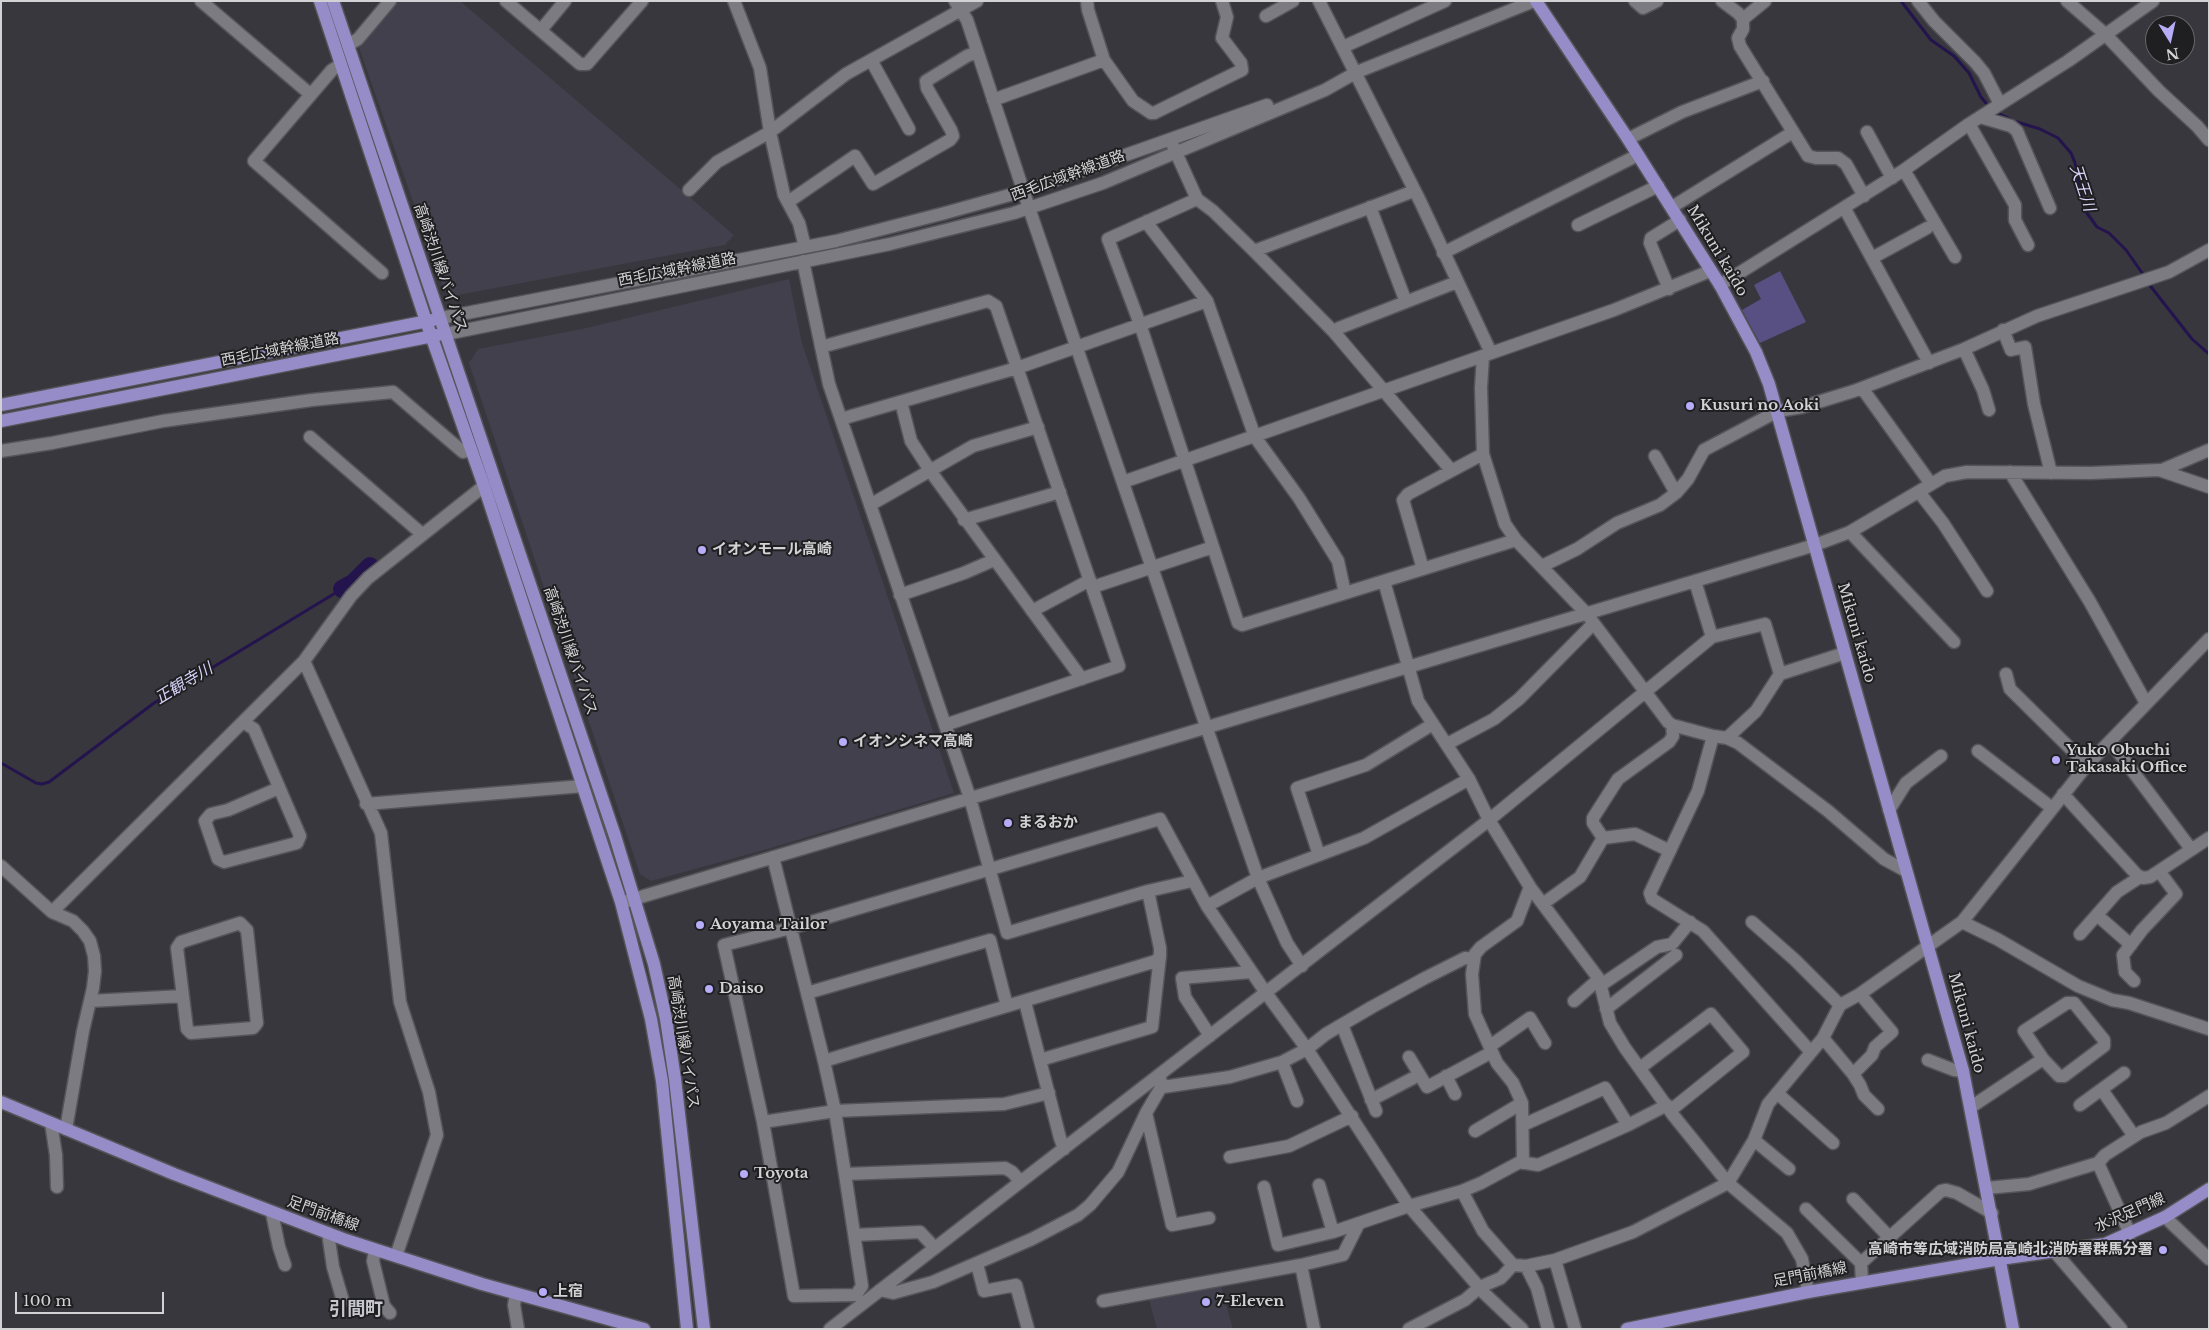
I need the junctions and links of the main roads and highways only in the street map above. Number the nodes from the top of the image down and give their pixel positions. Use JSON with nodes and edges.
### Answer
{"nodes":[{"id":1,"x":320,"y":1,"type":"edge"},
{"id":2,"x":333,"y":1,"type":"edge"},
{"id":3,"x":1535,"y":1,"type":"edge"},
{"id":4,"x":441,"y":318,"type":"junction"},
{"id":5,"x":426,"y":321,"type":"junction"},
{"id":6,"x":446,"y":334,"type":"junction"},
{"id":7,"x":431,"y":336,"type":"junction"},
{"id":8,"x":1,"y":405,"type":"edge"},
{"id":9,"x":1,"y":421,"type":"edge"},
{"id":10,"x":1,"y":1102,"type":"edge"},
{"id":11,"x":2209,"y":1189,"type":"edge"},
{"id":12,"x":2000,"y":1259,"type":"junction"},
{"id":13,"x":641,"y":1328,"type":"edge"},
{"id":14,"x":687,"y":1329,"type":"edge"},
{"id":15,"x":704,"y":1329,"type":"edge"},
{"id":16,"x":1628,"y":1329,"type":"edge"},
{"id":17,"x":2013,"y":1329,"type":"edge"}],
"edges":[{"from":1,"to":5,"type":"main road","name":"高崎渋川線バイパス"},
{"from":2,"to":4,"type":"main road","name":"高崎渋川線バイパス"},
{"from":3,"to":12,"type":"main road","name":"Mikuni kaido"},
{"from":4,"to":5,"type":"main road","name":"西毛広域幹線道路"},
{"from":4,"to":6,"type":"main road","name":"高崎渋川線バイパス"},
{"from":5,"to":7,"type":"main road","name":"高崎渋川線バイパス"},
{"from":5,"to":8,"type":"main road","name":"西毛広域幹線道路"},
{"from":6,"to":7,"type":"main road","name":"西毛広域幹線道路"},
{"from":6,"to":15,"type":"main road","name":"高崎渋川線バイパス"},
{"from":7,"to":9,"type":"main road","name":"西毛広域幹線道路"},
{"from":7,"to":14,"type":"main road","name":"高崎渋川線バイパス"},
{"from":10,"to":13,"type":"main road","name":"足門前橋線"},
{"from":11,"to":12,"type":"main road","name":"水沢足門線"},
{"from":12,"to":16,"type":"main road","name":"足門前橋線"},
{"from":12,"to":17,"type":"main road","name":"Mikuni kaido"}]}
